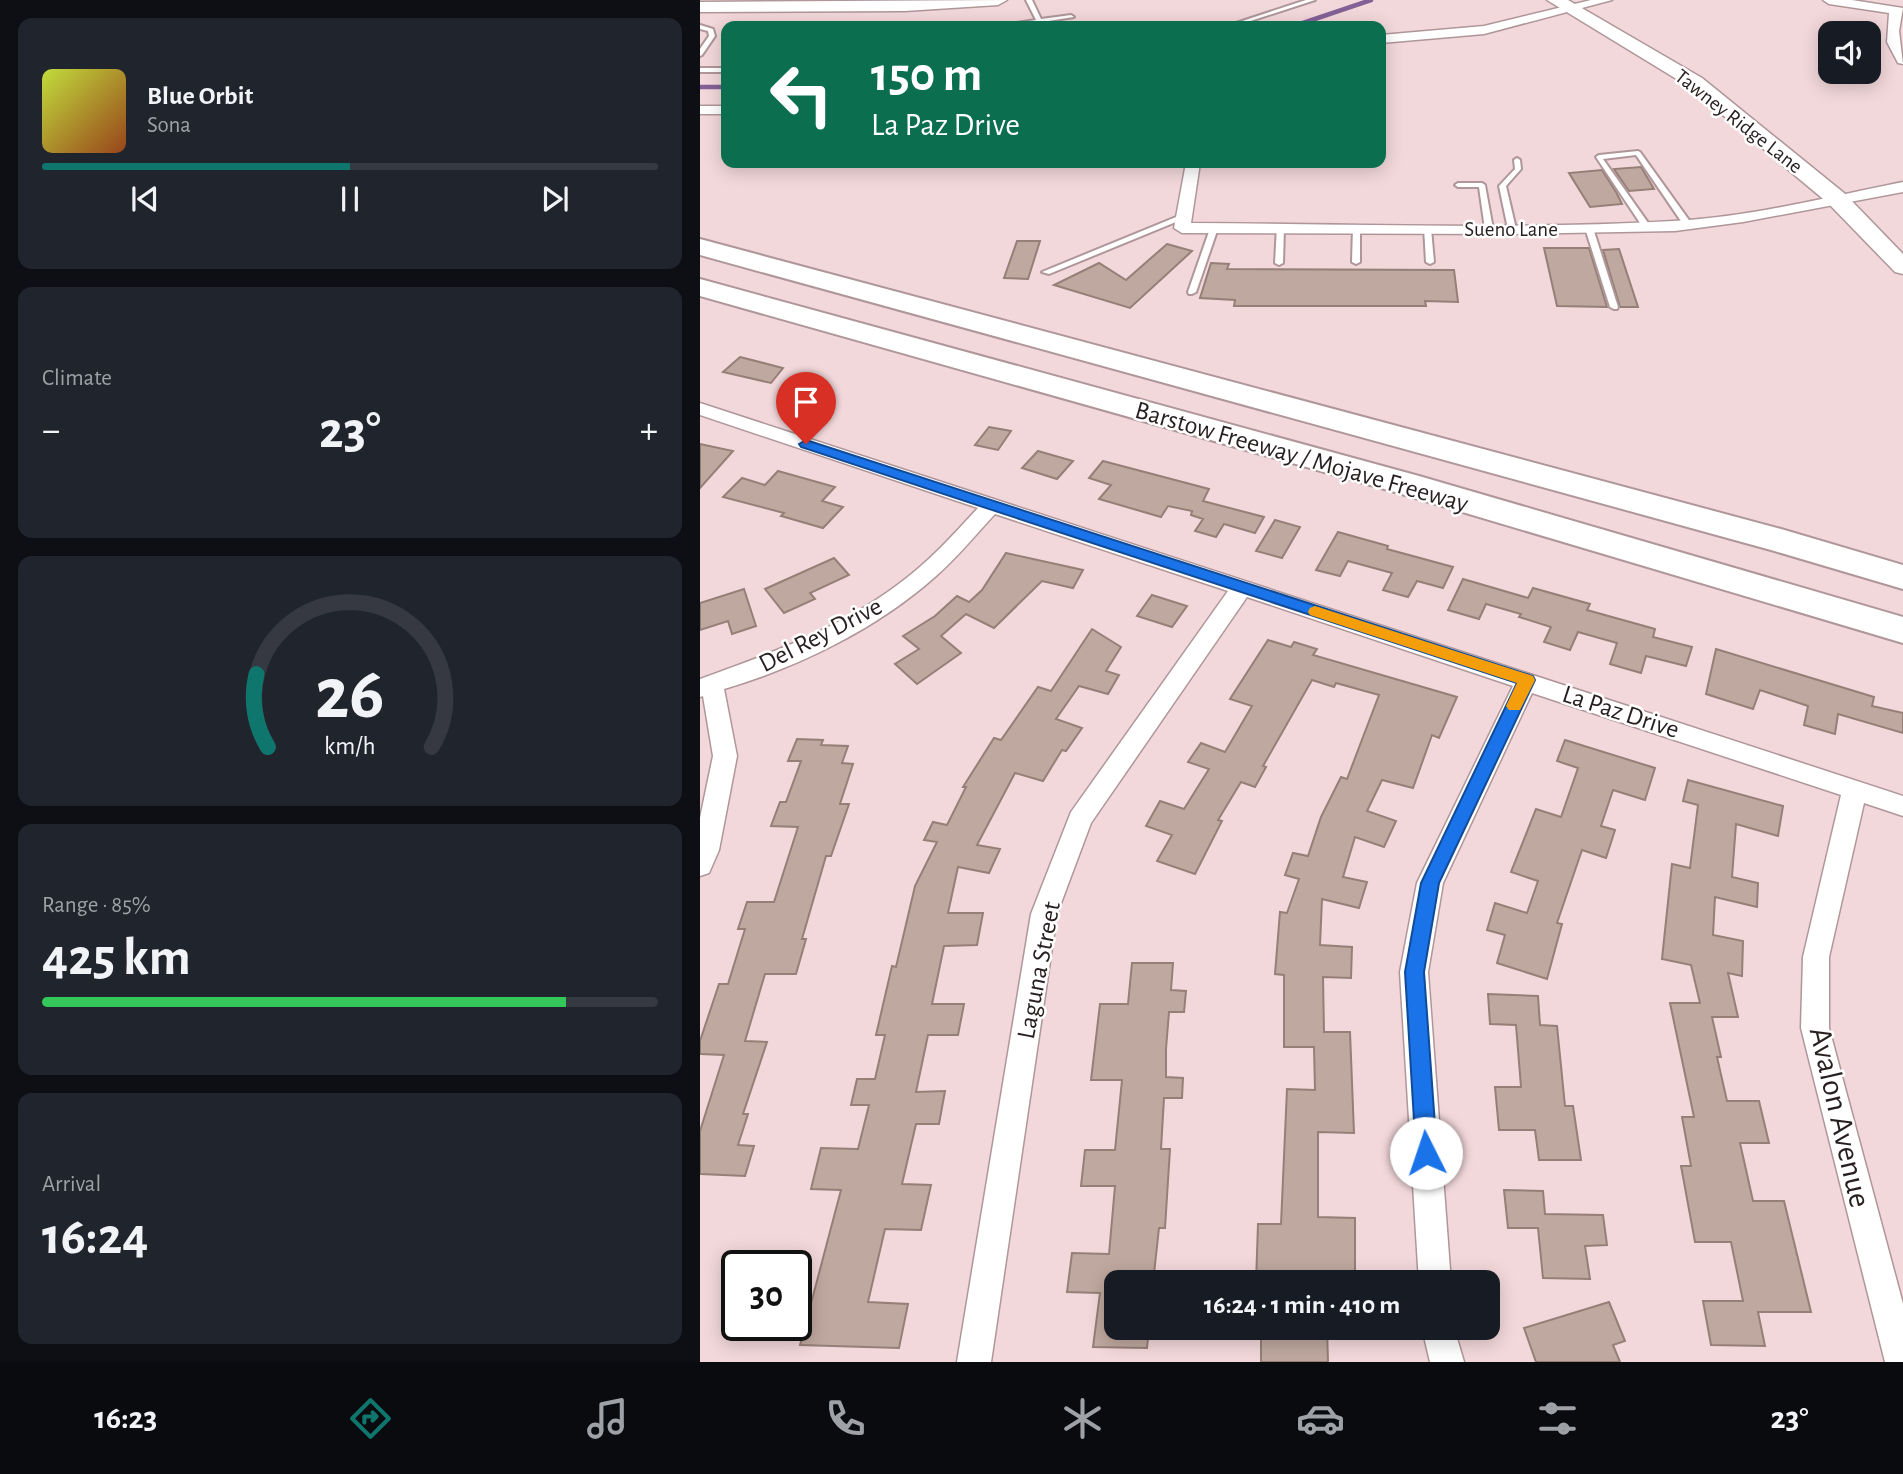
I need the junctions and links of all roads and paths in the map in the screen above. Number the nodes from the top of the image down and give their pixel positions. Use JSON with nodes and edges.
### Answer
{"nodes":[{"id":1,"x":706,"y":0,"type":"edge"},
{"id":2,"x":998,"y":0,"type":"edge"},
{"id":3,"x":1029,"y":0,"type":"edge"},
{"id":4,"x":1312,"y":0,"type":"edge"},
{"id":5,"x":1606,"y":0,"type":"edge"},
{"id":6,"x":1829,"y":0,"type":"edge"},
{"id":7,"x":1563,"y":4,"type":"edge"},
{"id":8,"x":700,"y":7,"type":"edge"},
{"id":9,"x":1900,"y":11,"type":"edge"},
{"id":10,"x":1071,"y":17,"type":"dead end"},
{"id":11,"x":1039,"y":21,"type":"joint"},
{"id":12,"x":1246,"y":21,"type":"edge"},
{"id":13,"x":700,"y":27,"type":"edge"},
{"id":14,"x":1386,"y":38,"type":"edge"},
{"id":15,"x":700,"y":54,"type":"edge"},
{"id":16,"x":1903,"y":60,"type":"edge"},
{"id":17,"x":700,"y":70,"type":"edge"},
{"id":18,"x":721,"y":70,"type":"edge"},
{"id":19,"x":700,"y":110,"type":"edge"},
{"id":20,"x":721,"y":110,"type":"edge"},
{"id":21,"x":1517,"y":160,"type":"dead end"},
{"id":22,"x":1192,"y":168,"type":"edge"},
{"id":23,"x":1458,"y":185,"type":"dead end"},
{"id":24,"x":1903,"y":187,"type":"edge"},
{"id":25,"x":1836,"y":198,"type":"junction"},
{"id":26,"x":1184,"y":217,"type":"junction"},
{"id":27,"x":1688,"y":225,"type":"junction"},
{"id":28,"x":1647,"y":227,"type":"junction"},
{"id":29,"x":1214,"y":228,"type":"junction"},
{"id":30,"x":1280,"y":228,"type":"junction"},
{"id":31,"x":1589,"y":228,"type":"junction"},
{"id":32,"x":1356,"y":229,"type":"junction"},
{"id":33,"x":1427,"y":229,"type":"junction"},
{"id":34,"x":1489,"y":229,"type":"junction"},
{"id":35,"x":1512,"y":229,"type":"junction"},
{"id":36,"x":700,"y":247,"type":"edge"},
{"id":37,"x":1356,"y":262,"type":"dead end"},
{"id":38,"x":1430,"y":262,"type":"dead end"},
{"id":39,"x":1279,"y":263,"type":"dead end"},
{"id":40,"x":1903,"y":267,"type":"edge"},
{"id":41,"x":1045,"y":272,"type":"dead end"},
{"id":42,"x":700,"y":287,"type":"edge"},
{"id":43,"x":1192,"y":292,"type":"dead end"},
{"id":44,"x":1614,"y":307,"type":"dead end"},
{"id":45,"x":700,"y":409,"type":"edge"},
{"id":46,"x":991,"y":506,"type":"junction"},
{"id":47,"x":1903,"y":577,"type":"edge"},
{"id":48,"x":1242,"y":588,"type":"junction"},
{"id":49,"x":1903,"y":630,"type":"edge"},
{"id":50,"x":1527,"y":680,"type":"junction"},
{"id":51,"x":706,"y":686,"type":"edge"},
{"id":52,"x":1855,"y":788,"type":"junction"},
{"id":53,"x":1903,"y":806,"type":"edge"},
{"id":54,"x":700,"y":865,"type":"edge"},
{"id":55,"x":1434,"y":1270,"type":"edge"},
{"id":56,"x":1441,"y":1340,"type":"edge"},
{"id":57,"x":975,"y":1362,"type":"edge"},
{"id":58,"x":1447,"y":1362,"type":"edge"},
{"id":59,"x":1902,"y":1362,"type":"edge"}],
"edges":[{"from":1,"to":8,"type":"street"},
{"from":2,"to":8,"type":"street"},
{"from":3,"to":11,"type":"lane"},
{"from":4,"to":12,"type":"lane"},
{"from":5,"to":7,"type":"street"},
{"from":6,"to":9,"type":"street"},
{"from":7,"to":14,"type":"street"},
{"from":7,"to":25,"type":"street","name":"Tawney Ridge Lane"},
{"from":9,"to":16,"type":"street"},
{"from":10,"to":11,"type":"lane"},
{"from":13,"to":15,"type":"lane"},
{"from":17,"to":18,"type":"lane"},
{"from":19,"to":20,"type":"street"},
{"from":21,"to":35,"type":"lane"},
{"from":22,"to":26,"type":"street"},
{"from":23,"to":34,"type":"lane"},
{"from":24,"to":25,"type":"street","name":"Sueno Lane"},
{"from":25,"to":27,"type":"street","name":"Sueno Lane"},
{"from":25,"to":40,"type":"street","name":"Tawney Ridge Lane"},
{"from":26,"to":29,"type":"street","name":"Sueno Lane"},
{"from":26,"to":41,"type":"lane"},
{"from":27,"to":28,"type":"street","name":"Sueno Lane"},
{"from":27,"to":28,"type":"lane"},
{"from":28,"to":31,"type":"street","name":"Sueno Lane"},
{"from":29,"to":30,"type":"street","name":"Sueno Lane"},
{"from":29,"to":43,"type":"lane"},
{"from":30,"to":32,"type":"street","name":"Sueno Lane"},
{"from":30,"to":39,"type":"lane"},
{"from":31,"to":35,"type":"street","name":"Sueno Lane"},
{"from":31,"to":44,"type":"lane"},
{"from":32,"to":33,"type":"street","name":"Sueno Lane"},
{"from":32,"to":37,"type":"lane"},
{"from":33,"to":34,"type":"street","name":"Sueno Lane"},
{"from":33,"to":38,"type":"lane"},
{"from":34,"to":35,"type":"street","name":"Sueno Lane"},
{"from":36,"to":47,"type":"highway","name":"Barstow Freeway / Mojave Freeway"},
{"from":42,"to":49,"type":"highway","name":"Barstow Freeway / Mojave Freeway"},
{"from":45,"to":46,"type":"street","name":"La Paz Drive"},
{"from":46,"to":48,"type":"street","name":"La Paz Drive"},
{"from":46,"to":51,"type":"street","name":"Del Rey Drive"},
{"from":48,"to":50,"type":"street","name":"La Paz Drive"},
{"from":48,"to":57,"type":"street","name":"Laguna Street"},
{"from":50,"to":52,"type":"street","name":"La Paz Drive"},
{"from":50,"to":55,"type":"street"},
{"from":51,"to":54,"type":"street"},
{"from":52,"to":53,"type":"street","name":"La Paz Drive"},
{"from":52,"to":59,"type":"street","name":"Avalon Avenue"},
{"from":56,"to":58,"type":"street"}]}
